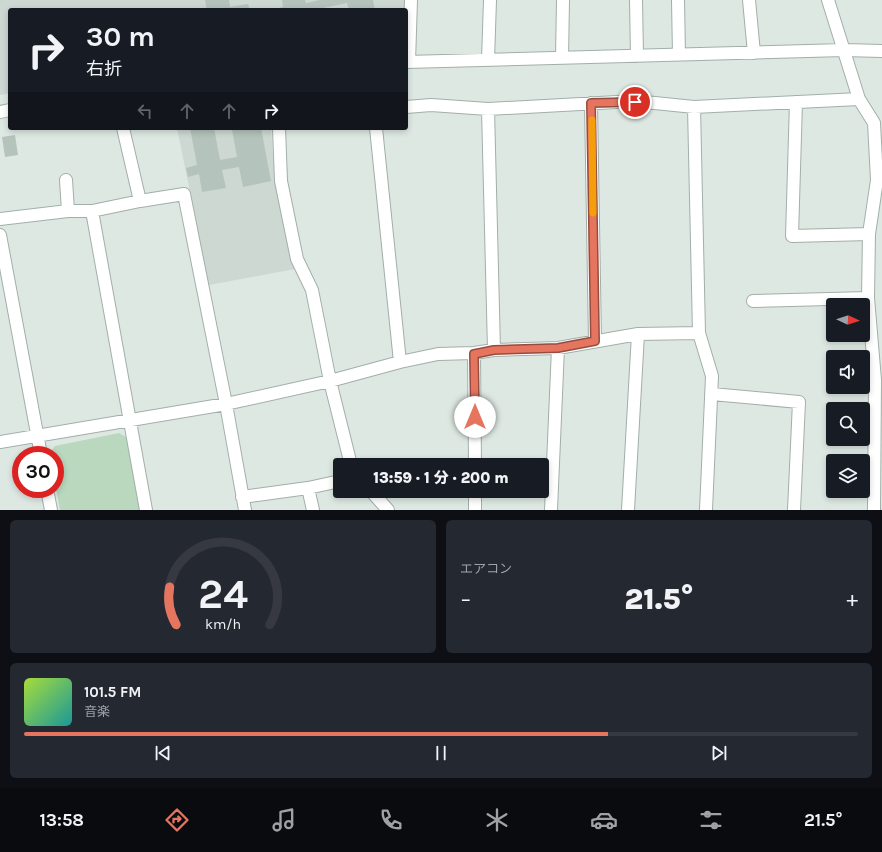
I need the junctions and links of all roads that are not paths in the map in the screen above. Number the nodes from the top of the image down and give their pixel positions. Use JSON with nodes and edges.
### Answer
{"nodes":[{"id":1,"x":411,"y":0,"type":"edge"},
{"id":2,"x":490,"y":0,"type":"edge"},
{"id":3,"x":563,"y":0,"type":"edge"},
{"id":4,"x":636,"y":0,"type":"edge"},
{"id":5,"x":678,"y":0,"type":"edge"},
{"id":6,"x":749,"y":0,"type":"edge"},
{"id":7,"x":828,"y":0,"type":"edge"},
{"id":8,"x":844,"y":50,"type":"junction"},
{"id":9,"x":882,"y":51,"type":"edge"},
{"id":10,"x":754,"y":53,"type":"junction"},
{"id":11,"x":679,"y":55,"type":"junction"},
{"id":12,"x":637,"y":56,"type":"junction"},
{"id":13,"x":562,"y":58,"type":"junction"},
{"id":14,"x":488,"y":60,"type":"junction"},
{"id":15,"x":408,"y":62,"type":"edge"},
{"id":16,"x":859,"y":98,"type":"junction"},
{"id":17,"x":796,"y":102,"type":"junction"},
{"id":18,"x":591,"y":103,"type":"junction"},
{"id":19,"x":408,"y":107,"type":"edge"},
{"id":20,"x":694,"y":107,"type":"junction"},
{"id":21,"x":488,"y":109,"type":"junction"},
{"id":22,"x":123,"y":130,"type":"edge"},
{"id":23,"x":279,"y":130,"type":"edge"},
{"id":24,"x":376,"y":130,"type":"edge"},
{"id":25,"x":66,"y":180,"type":"dead end"},
{"id":26,"x":140,"y":201,"type":"junction"},
{"id":27,"x":68,"y":211,"type":"junction"},
{"id":28,"x":92,"y":211,"type":"junction"},
{"id":29,"x":0,"y":219,"type":"edge"},
{"id":30,"x":869,"y":234,"type":"junction"},
{"id":31,"x":0,"y":235,"type":"edge"},
{"id":32,"x":868,"y":298,"type":"edge"},
{"id":33,"x":826,"y":299,"type":"edge"},
{"id":34,"x":753,"y":301,"type":"dead end"},
{"id":35,"x":870,"y":318,"type":"edge"},
{"id":36,"x":699,"y":333,"type":"junction"},
{"id":37,"x":638,"y":334,"type":"junction"},
{"id":38,"x":595,"y":341,"type":"junction"},
{"id":39,"x":558,"y":348,"type":"junction"},
{"id":40,"x":494,"y":350,"type":"junction"},
{"id":41,"x":474,"y":354,"type":"junction"},
{"id":42,"x":400,"y":362,"type":"junction"},
{"id":43,"x":330,"y":381,"type":"junction"},
{"id":44,"x":712,"y":394,"type":"junction"},
{"id":45,"x":226,"y":404,"type":"junction"},
{"id":46,"x":130,"y":420,"type":"junction"},
{"id":47,"x":37,"y":436,"type":"junction"},
{"id":48,"x":0,"y":442,"type":"edge"},
{"id":49,"x":39,"y":446,"type":"edge"},
{"id":50,"x":349,"y":458,"type":"edge"},
{"id":51,"x":475,"y":458,"type":"edge"},
{"id":52,"x":333,"y":483,"type":"edge"},
{"id":53,"x":308,"y":488,"type":"junction"},
{"id":54,"x":242,"y":497,"type":"junction"},
{"id":55,"x":49,"y":498,"type":"edge"},
{"id":56,"x":377,"y":498,"type":"edge"},
{"id":57,"x":475,"y":498,"type":"edge"},
{"id":58,"x":51,"y":510,"type":"edge"},
{"id":59,"x":146,"y":510,"type":"edge"},
{"id":60,"x":245,"y":510,"type":"edge"},
{"id":61,"x":313,"y":510,"type":"edge"},
{"id":62,"x":388,"y":510,"type":"edge"},
{"id":63,"x":475,"y":510,"type":"edge"},
{"id":64,"x":551,"y":510,"type":"edge"},
{"id":65,"x":628,"y":510,"type":"edge"},
{"id":66,"x":706,"y":510,"type":"edge"},
{"id":67,"x":794,"y":510,"type":"edge"},
{"id":68,"x":874,"y":510,"type":"edge"}],
"edges":[{"from":1,"to":15,"type":"street"},
{"from":2,"to":14,"type":"street"},
{"from":3,"to":13,"type":"street"},
{"from":4,"to":12,"type":"street"},
{"from":5,"to":11,"type":"street"},
{"from":6,"to":10,"type":"street"},
{"from":7,"to":8,"type":"street"},
{"from":8,"to":9,"type":"street"},
{"from":8,"to":10,"type":"street"},
{"from":8,"to":16,"type":"street"},
{"from":10,"to":11,"type":"street"},
{"from":11,"to":12,"type":"street"},
{"from":12,"to":13,"type":"street"},
{"from":13,"to":14,"type":"street"},
{"from":14,"to":15,"type":"street"},
{"from":16,"to":17,"type":"street"},
{"from":16,"to":30,"type":"street"},
{"from":17,"to":20,"type":"street"},
{"from":17,"to":30,"type":"street"},
{"from":18,"to":20,"type":"street"},
{"from":18,"to":21,"type":"street"},
{"from":18,"to":38,"type":"street"},
{"from":19,"to":21,"type":"street"},
{"from":20,"to":36,"type":"street"},
{"from":21,"to":40,"type":"street"},
{"from":22,"to":26,"type":"street"},
{"from":23,"to":43,"type":"street"},
{"from":24,"to":42,"type":"street"},
{"from":25,"to":27,"type":"street"},
{"from":26,"to":28,"type":"street"},
{"from":26,"to":45,"type":"street"},
{"from":27,"to":28,"type":"street"},
{"from":27,"to":29,"type":"street"},
{"from":28,"to":46,"type":"street"},
{"from":30,"to":32,"type":"street"},
{"from":31,"to":47,"type":"street"},
{"from":33,"to":34,"type":"street"},
{"from":35,"to":68,"type":"street"},
{"from":36,"to":37,"type":"street"},
{"from":36,"to":44,"type":"street"},
{"from":37,"to":38,"type":"street"},
{"from":37,"to":65,"type":"street"},
{"from":38,"to":39,"type":"street"},
{"from":39,"to":40,"type":"street"},
{"from":39,"to":64,"type":"street"},
{"from":40,"to":41,"type":"street"},
{"from":41,"to":42,"type":"street"},
{"from":41,"to":51,"type":"street"},
{"from":42,"to":43,"type":"street"},
{"from":43,"to":45,"type":"street"},
{"from":43,"to":50,"type":"street"},
{"from":44,"to":66,"type":"street"},
{"from":44,"to":67,"type":"street"},
{"from":45,"to":46,"type":"street"},
{"from":45,"to":54,"type":"street"},
{"from":46,"to":47,"type":"street"},
{"from":46,"to":59,"type":"street"},
{"from":47,"to":48,"type":"street"},
{"from":47,"to":49,"type":"street"},
{"from":52,"to":53,"type":"street"},
{"from":53,"to":54,"type":"street"},
{"from":53,"to":61,"type":"street"},
{"from":54,"to":60,"type":"street"},
{"from":55,"to":58,"type":"street"},
{"from":56,"to":62,"type":"street"},
{"from":57,"to":63,"type":"street"}]}
